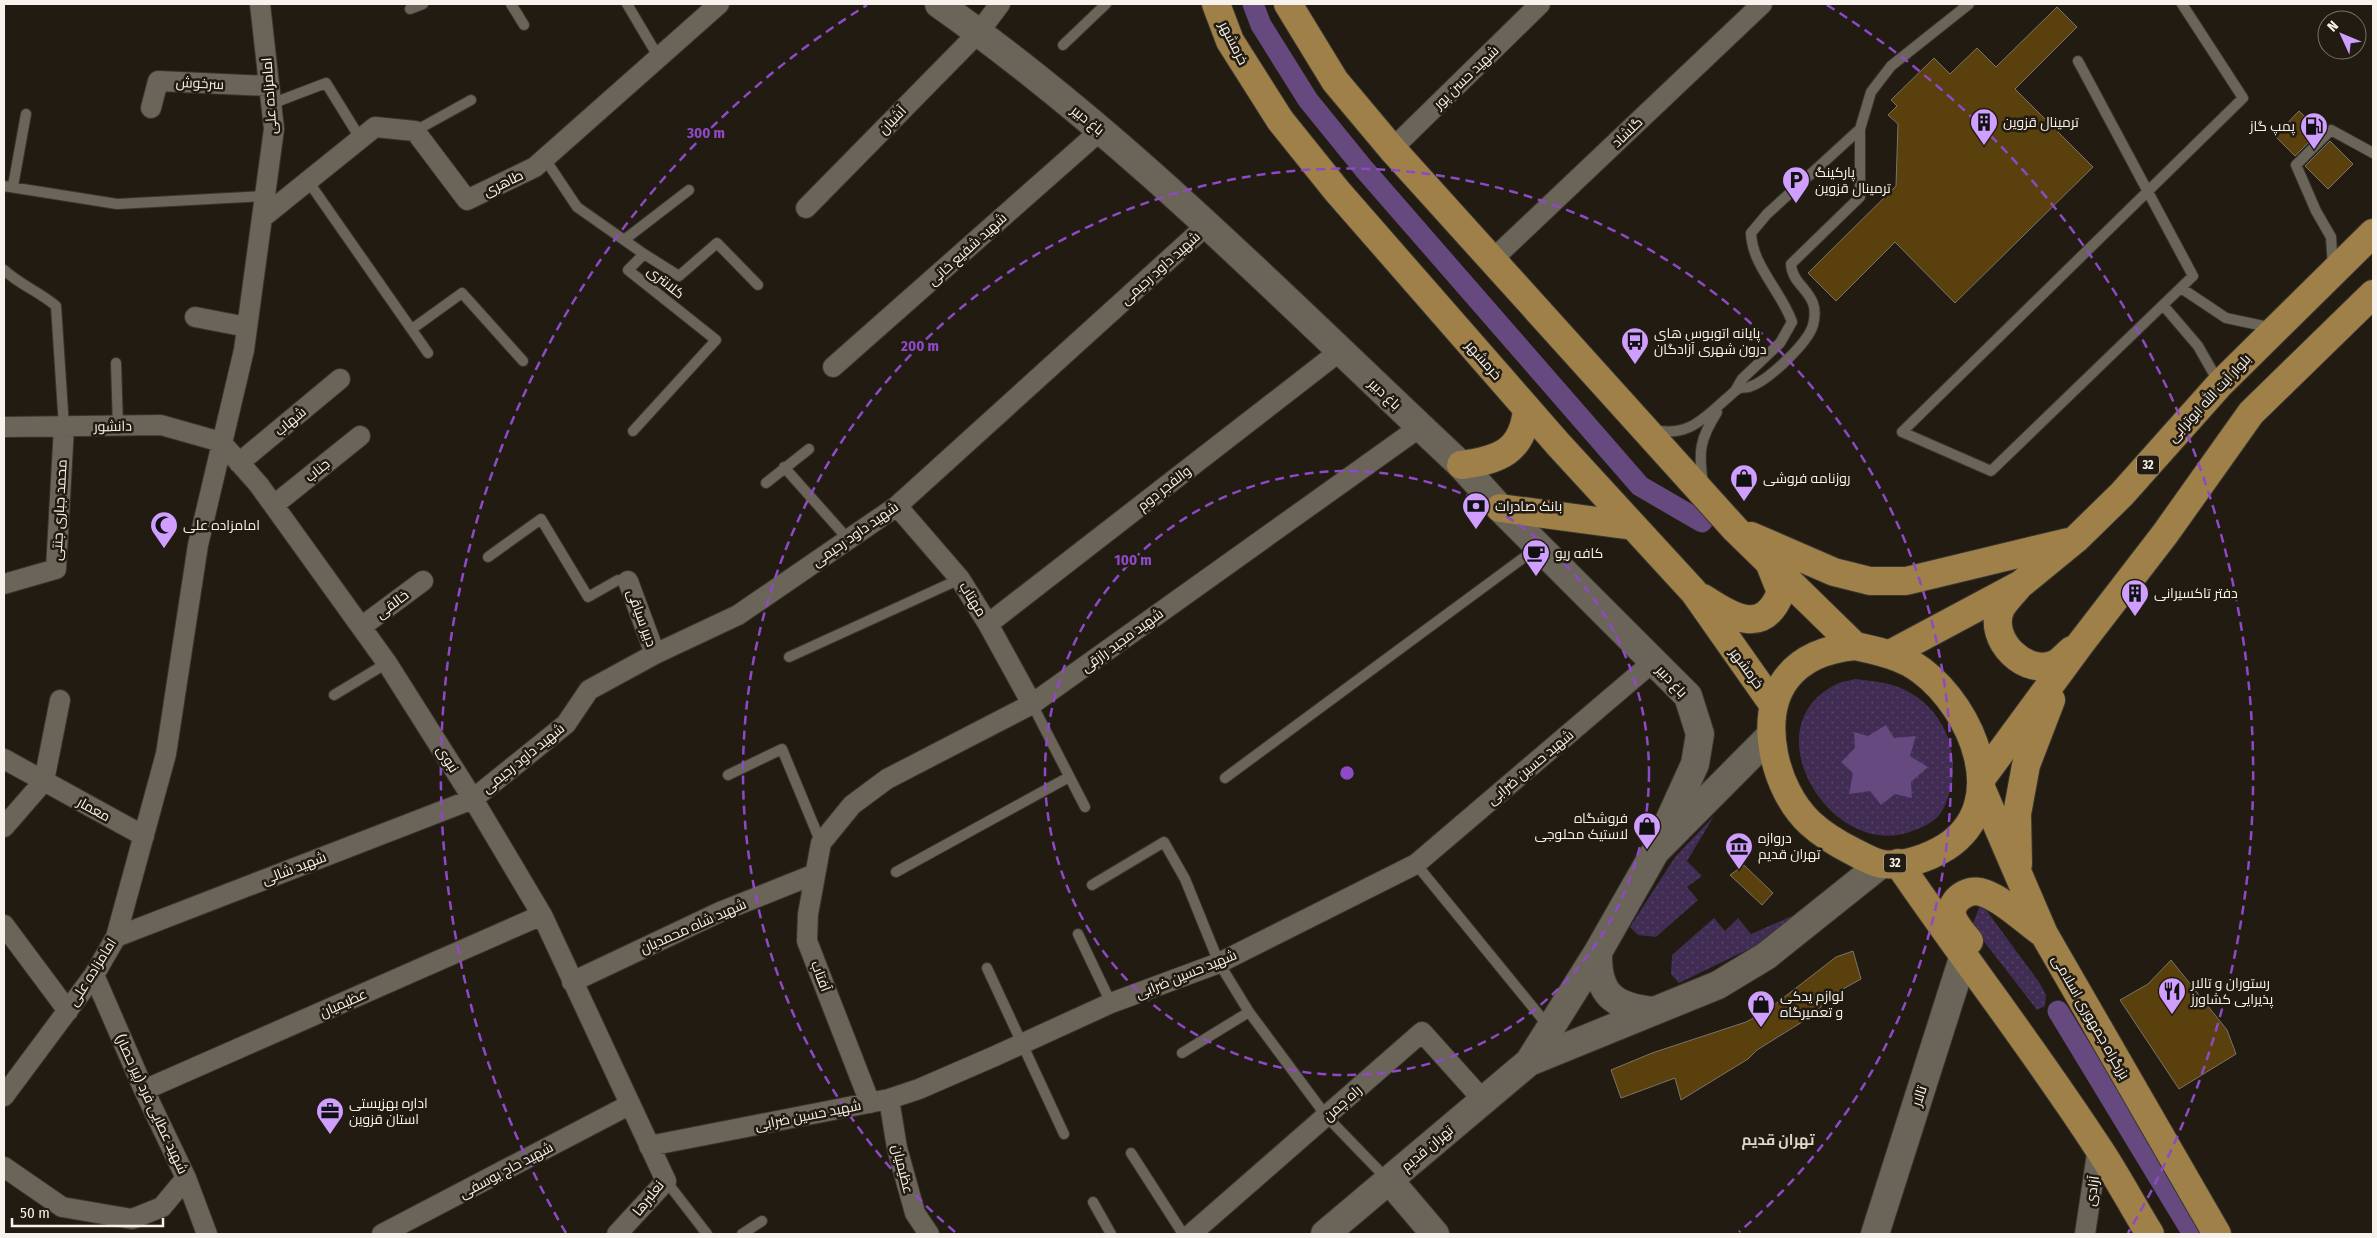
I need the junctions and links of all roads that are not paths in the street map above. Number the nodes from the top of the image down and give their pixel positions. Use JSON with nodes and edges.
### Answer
{"nodes":[{"id":1,"x":260,"y":4,"type":"edge"},
{"id":2,"x":423,"y":4,"type":"edge"},
{"id":3,"x":511,"y":4,"type":"edge"},
{"id":4,"x":627,"y":4,"type":"edge"},
{"id":5,"x":719,"y":4,"type":"edge"},
{"id":6,"x":939,"y":4,"type":"edge"},
{"id":7,"x":1000,"y":4,"type":"edge"},
{"id":8,"x":1106,"y":4,"type":"edge"},
{"id":9,"x":1216,"y":4,"type":"edge"},
{"id":10,"x":1288,"y":4,"type":"edge"},
{"id":11,"x":1540,"y":4,"type":"edge"},
{"id":12,"x":1762,"y":4,"type":"edge"},
{"id":13,"x":1969,"y":4,"type":"edge"},
{"id":14,"x":2182,"y":4,"type":"edge"},
{"id":15,"x":410,"y":9,"type":"dead end"},
{"id":16,"x":524,"y":25,"type":"dead end"},
{"id":17,"x":979,"y":32,"type":"junction"},
{"id":18,"x":1063,"y":45,"type":"dead end"},
{"id":19,"x":659,"y":58,"type":"junction"},
{"id":20,"x":2078,"y":61,"type":"dead end"},
{"id":21,"x":270,"y":95,"type":"junction"},
{"id":22,"x":471,"y":100,"type":"dead end"},
{"id":23,"x":151,"y":108,"type":"dead end"},
{"id":24,"x":26,"y":114,"type":"dead end"},
{"id":25,"x":1860,"y":129,"type":"junction"},
{"id":26,"x":1101,"y":130,"type":"junction"},
{"id":27,"x":415,"y":131,"type":"junction"},
{"id":28,"x":360,"y":138,"type":"junction"},
{"id":29,"x":1392,"y":149,"type":"junction"},
{"id":30,"x":2373,"y":153,"type":"edge"},
{"id":31,"x":545,"y":158,"type":"junction"},
{"id":32,"x":308,"y":181,"type":"junction"},
{"id":33,"x":8,"y":186,"type":"edge"},
{"id":34,"x":689,"y":190,"type":"dead end"},
{"id":35,"x":2148,"y":191,"type":"junction"},
{"id":36,"x":265,"y":196,"type":"junction"},
{"id":37,"x":806,"y":208,"type":"dead end"},
{"id":38,"x":262,"y":218,"type":"junction"},
{"id":39,"x":1208,"y":224,"type":"junction"},
{"id":40,"x":2373,"y":233,"type":"edge"},
{"id":41,"x":624,"y":240,"type":"junction"},
{"id":42,"x":644,"y":254,"type":"junction"},
{"id":43,"x":1492,"y":260,"type":"junction"},
{"id":44,"x":4,"y":270,"type":"edge"},
{"id":45,"x":2334,"y":271,"type":"junction"},
{"id":46,"x":758,"y":285,"type":"dead end"},
{"id":47,"x":2181,"y":288,"type":"junction"},
{"id":48,"x":2373,"y":294,"type":"edge"},
{"id":49,"x":2163,"y":305,"type":"junction"},
{"id":50,"x":195,"y":317,"type":"dead end"},
{"id":51,"x":247,"y":327,"type":"junction"},
{"id":52,"x":2274,"y":328,"type":"junction"},
{"id":53,"x":412,"y":329,"type":"junction"},
{"id":54,"x":1340,"y":352,"type":"junction"},
{"id":55,"x":428,"y":353,"type":"dead end"},
{"id":56,"x":523,"y":361,"type":"dead end"},
{"id":57,"x":116,"y":363,"type":"dead end"},
{"id":58,"x":833,"y":368,"type":"dead end"},
{"id":59,"x":340,"y":379,"type":"dead end"},
{"id":60,"x":2220,"y":384,"type":"junction"},
{"id":61,"x":1738,"y":388,"type":"junction"},
{"id":62,"x":1527,"y":409,"type":"junction"},
{"id":63,"x":118,"y":426,"type":"junction"},
{"id":64,"x":4,"y":427,"type":"edge"},
{"id":65,"x":64,"y":427,"type":"junction"},
{"id":66,"x":1420,"y":427,"type":"junction"},
{"id":67,"x":1643,"y":427,"type":"junction"},
{"id":68,"x":633,"y":431,"type":"dead end"},
{"id":69,"x":360,"y":436,"type":"dead end"},
{"id":70,"x":221,"y":442,"type":"junction"},
{"id":71,"x":809,"y":449,"type":"dead end"},
{"id":72,"x":239,"y":463,"type":"junction"},
{"id":73,"x":1461,"y":465,"type":"junction"},
{"id":74,"x":784,"y":467,"type":"junction"},
{"id":75,"x":766,"y":483,"type":"dead end"},
{"id":76,"x":1712,"y":504,"type":"junction"},
{"id":77,"x":274,"y":505,"type":"junction"},
{"id":78,"x":897,"y":506,"type":"junction"},
{"id":79,"x":1500,"y":508,"type":"junction"},
{"id":80,"x":1633,"y":526,"type":"junction"},
{"id":81,"x":1735,"y":529,"type":"junction"},
{"id":82,"x":848,"y":539,"type":"junction"},
{"id":83,"x":2076,"y":540,"type":"junction"},
{"id":84,"x":1539,"y":546,"type":"junction"},
{"id":85,"x":488,"y":557,"type":"dead end"},
{"id":86,"x":1769,"y":562,"type":"junction"},
{"id":87,"x":960,"y":579,"type":"junction"},
{"id":88,"x":422,"y":581,"type":"dead end"},
{"id":89,"x":628,"y":581,"type":"joint"},
{"id":90,"x":4,"y":584,"type":"edge"},
{"id":91,"x":2021,"y":584,"type":"junction"},
{"id":92,"x":1694,"y":592,"type":"junction"},
{"id":93,"x":988,"y":624,"type":"junction"},
{"id":94,"x":361,"y":627,"type":"junction"},
{"id":95,"x":2081,"y":643,"type":"junction"},
{"id":96,"x":1856,"y":646,"type":"junction"},
{"id":97,"x":655,"y":654,"type":"junction"},
{"id":98,"x":1890,"y":654,"type":"junction"},
{"id":99,"x":790,"y":657,"type":"dead end"},
{"id":100,"x":1654,"y":661,"type":"junction"},
{"id":101,"x":387,"y":663,"type":"junction"},
{"id":102,"x":334,"y":695,"type":"dead end"},
{"id":103,"x":60,"y":700,"type":"dead end"},
{"id":104,"x":1772,"y":703,"type":"junction"},
{"id":105,"x":1032,"y":704,"type":"junction"},
{"id":106,"x":1771,"y":735,"type":"junction"},
{"id":107,"x":4,"y":759,"type":"edge"},
{"id":108,"x":728,"y":775,"type":"dead end"},
{"id":109,"x":1070,"y":777,"type":"junction"},
{"id":110,"x":1225,"y":778,"type":"dead end"},
{"id":111,"x":44,"y":781,"type":"junction"},
{"id":112,"x":1981,"y":785,"type":"junction"},
{"id":113,"x":473,"y":799,"type":"junction"},
{"id":114,"x":1085,"y":807,"type":"dead end"},
{"id":115,"x":4,"y":827,"type":"edge"},
{"id":116,"x":144,"y":836,"type":"junction"},
{"id":117,"x":821,"y":843,"type":"junction"},
{"id":118,"x":1655,"y":852,"type":"junction"},
{"id":119,"x":1889,"y":863,"type":"junction"},
{"id":120,"x":1416,"y":864,"type":"junction"},
{"id":121,"x":896,"y":872,"type":"dead end"},
{"id":122,"x":815,"y":874,"type":"junction"},
{"id":123,"x":2018,"y":877,"type":"junction"},
{"id":124,"x":1092,"y":885,"type":"dead end"},
{"id":125,"x":542,"y":916,"type":"junction"},
{"id":126,"x":4,"y":925,"type":"edge"},
{"id":127,"x":1078,"y":934,"type":"dead end"},
{"id":128,"x":2044,"y":934,"type":"junction"},
{"id":129,"x":116,"y":937,"type":"junction"},
{"id":130,"x":1598,"y":952,"type":"junction"},
{"id":131,"x":1963,"y":958,"type":"junction"},
{"id":132,"x":1220,"y":963,"type":"junction"},
{"id":133,"x":987,"y":968,"type":"dead end"},
{"id":134,"x":94,"y":974,"type":"junction"},
{"id":135,"x":572,"y":982,"type":"junction"},
{"id":136,"x":1111,"y":1003,"type":"junction"},
{"id":137,"x":68,"y":1010,"type":"junction"},
{"id":138,"x":1654,"y":1011,"type":"junction"},
{"id":139,"x":1249,"y":1012,"type":"junction"},
{"id":140,"x":1550,"y":1028,"type":"junction"},
{"id":141,"x":1022,"y":1042,"type":"junction"},
{"id":142,"x":2029,"y":1046,"type":"junction"},
{"id":143,"x":1182,"y":1053,"type":"dead end"},
{"id":144,"x":1529,"y":1062,"type":"junction"},
{"id":145,"x":144,"y":1090,"type":"junction"},
{"id":146,"x":4,"y":1095,"type":"edge"},
{"id":147,"x":1483,"y":1100,"type":"junction"},
{"id":148,"x":880,"y":1101,"type":"junction"},
{"id":149,"x":629,"y":1105,"type":"junction"},
{"id":150,"x":1327,"y":1117,"type":"junction"},
{"id":151,"x":1064,"y":1134,"type":"dead end"},
{"id":152,"x":649,"y":1146,"type":"junction"},
{"id":153,"x":2098,"y":1147,"type":"junction"},
{"id":154,"x":1131,"y":1153,"type":"dead end"},
{"id":155,"x":4,"y":1167,"type":"edge"},
{"id":156,"x":186,"y":1178,"type":"junction"},
{"id":157,"x":1389,"y":1180,"type":"junction"},
{"id":158,"x":666,"y":1181,"type":"junction"},
{"id":159,"x":1093,"y":1202,"type":"dead end"},
{"id":160,"x":149,"y":1212,"type":"junction"},
{"id":161,"x":762,"y":1221,"type":"dead end"},
{"id":162,"x":126,"y":1234,"type":"edge"},
{"id":163,"x":207,"y":1234,"type":"edge"},
{"id":164,"x":382,"y":1234,"type":"edge"},
{"id":165,"x":617,"y":1234,"type":"edge"},
{"id":166,"x":707,"y":1234,"type":"edge"},
{"id":167,"x":742,"y":1234,"type":"edge"},
{"id":168,"x":929,"y":1234,"type":"edge"},
{"id":169,"x":1111,"y":1234,"type":"edge"},
{"id":170,"x":1183,"y":1234,"type":"edge"},
{"id":171,"x":1190,"y":1234,"type":"edge"},
{"id":172,"x":1325,"y":1234,"type":"edge"},
{"id":173,"x":1435,"y":1234,"type":"edge"},
{"id":174,"x":1875,"y":1234,"type":"edge"},
{"id":175,"x":2086,"y":1234,"type":"edge"},
{"id":176,"x":2150,"y":1234,"type":"edge"},
{"id":177,"x":2217,"y":1234,"type":"edge"}],
"edges":[{"from":1,"to":21,"type":"street","name":"امامزاده علی"},
{"from":2,"to":15,"type":"lane"},
{"from":3,"to":16,"type":"lane"},
{"from":4,"to":19,"type":"lane"},
{"from":5,"to":19,"type":"street","name":"طاهری"},
{"from":6,"to":17,"type":"main road","name":"باغ دبیر"},
{"from":7,"to":17,"type":"street","name":"آشیان"},
{"from":8,"to":18,"type":"lane"},
{"from":9,"to":62,"type":"main road","name":"خرمشهر"},
{"from":10,"to":29,"type":"main road"},
{"from":11,"to":29,"type":"street","name":"شهید حسن پور"},
{"from":12,"to":43,"type":"street","name":"گلشاد"},
{"from":13,"to":25,"type":"lane"},
{"from":14,"to":35,"type":"lane"},
{"from":17,"to":26,"type":"main road","name":"باغ دبیر"},
{"from":17,"to":37,"type":"street","name":"آشیان"},
{"from":19,"to":31,"type":"street","name":"طاهری"},
{"from":20,"to":35,"type":"lane"},
{"from":21,"to":23,"type":"street","name":"سرخوش"},
{"from":21,"to":28,"type":"lane"},
{"from":21,"to":36,"type":"street","name":"امامزاده علی"},
{"from":22,"to":27,"type":"lane"},
{"from":24,"to":33,"type":"lane"},
{"from":25,"to":61,"type":"lane"},
{"from":25,"to":61,"type":"lane"},
{"from":26,"to":39,"type":"main road","name":"باغ دبیر"},
{"from":26,"to":58,"type":"street","name":"شهید شفیع خانی"},
{"from":27,"to":28,"type":"street"},
{"from":27,"to":31,"type":"street","name":"طاهری"},
{"from":28,"to":32,"type":"street"},
{"from":29,"to":43,"type":"main road"},
{"from":30,"to":45,"type":"lane"},
{"from":31,"to":41,"type":"lane","name":"کلانتری"},
{"from":32,"to":38,"type":"street"},
{"from":32,"to":53,"type":"lane"},
{"from":33,"to":36,"type":"lane"},
{"from":34,"to":41,"type":"lane"},
{"from":35,"to":47,"type":"lane"},
{"from":35,"to":49,"type":"lane"},
{"from":36,"to":38,"type":"street","name":"امامزاده علی"},
{"from":38,"to":51,"type":"street","name":"امامزاده علی"},
{"from":39,"to":54,"type":"main road","name":"باغ دبیر"},
{"from":39,"to":78,"type":"street","name":"شهید داود رحیمی"},
{"from":40,"to":45,"type":"main road","name":"بلوار آیت الله ابوترابی","number":"32"},
{"from":41,"to":42,"type":"lane","name":"کلانتری"},
{"from":42,"to":46,"type":"lane"},
{"from":42,"to":68,"type":"lane","name":"کلانتری"},
{"from":43,"to":67,"type":"main road"},
{"from":44,"to":65,"type":"lane"},
{"from":45,"to":52,"type":"main road","name":"بلوار آیت الله ابوترابی","number":"32"},
{"from":47,"to":49,"type":"lane"},
{"from":47,"to":52,"type":"lane"},
{"from":48,"to":95,"type":"main road","number":"32"},
{"from":49,"to":60,"type":"lane"},
{"from":50,"to":51,"type":"street"},
{"from":51,"to":70,"type":"street","name":"امامزاده علی"},
{"from":52,"to":60,"type":"main road","name":"بلوار آیت الله ابوترابی","number":"32"},
{"from":53,"to":55,"type":"lane"},
{"from":53,"to":56,"type":"lane"},
{"from":54,"to":66,"type":"main road","name":"باغ دبیر"},
{"from":54,"to":93,"type":"street","name":"والفجر دوم"},
{"from":57,"to":63,"type":"lane"},
{"from":59,"to":72,"type":"street","name":"شهاب"},
{"from":60,"to":83,"type":"main road","name":"بلوار آیت الله ابوترابی","number":"32"},
{"from":61,"to":67,"type":"lane"},
{"from":61,"to":76,"type":"lane"},
{"from":62,"to":73,"type":"main road"},
{"from":62,"to":80,"type":"main road","name":"خرمشهر"},
{"from":63,"to":65,"type":"street","name":"دانشور"},
{"from":63,"to":70,"type":"street","name":"دانشور"},
{"from":64,"to":65,"type":"street","name":"دانشور"},
{"from":65,"to":90,"type":"street","name":"محمد جباری جنتی"},
{"from":66,"to":73,"type":"main road","name":"باغ دبیر"},
{"from":66,"to":105,"type":"street","name":"شهید مجید رازقی"},
{"from":67,"to":76,"type":"main road"},
{"from":69,"to":77,"type":"street","name":"جناب"},
{"from":70,"to":72,"type":"street","name":"نبوی"},
{"from":70,"to":116,"type":"street","name":"امامزاده علی"},
{"from":71,"to":74,"type":"lane"},
{"from":72,"to":77,"type":"street","name":"نبوی"},
{"from":73,"to":79,"type":"main road","name":"باغ دبیر"},
{"from":74,"to":75,"type":"lane"},
{"from":74,"to":82,"type":"lane"},
{"from":76,"to":81,"type":"main road"},
{"from":77,"to":94,"type":"street","name":"نبوی"},
{"from":78,"to":82,"type":"street","name":"شهید داود رحیمی"},
{"from":78,"to":87,"type":"street","name":"مهتاب"},
{"from":79,"to":80,"type":"main road"},
{"from":79,"to":84,"type":"main road","name":"باغ دبیر"},
{"from":80,"to":92,"type":"main road","name":"خرمشهر"},
{"from":81,"to":83,"type":"main road"},
{"from":81,"to":86,"type":"main road"},
{"from":82,"to":97,"type":"street","name":"شهید داود رحیمی"},
{"from":83,"to":91,"type":"main road","name":"بلوار آیت الله ابوترابی","number":"32"},
{"from":84,"to":100,"type":"main road","name":"باغ دبیر"},
{"from":84,"to":110,"type":"lane"},
{"from":85,"to":89,"type":"lane"},
{"from":86,"to":92,"type":"main road"},
{"from":86,"to":96,"type":"main road"},
{"from":87,"to":93,"type":"street","name":"مهتاب"},
{"from":87,"to":99,"type":"lane"},
{"from":88,"to":94,"type":"street","name":"خالقی"},
{"from":89,"to":97,"type":"street","name":"دبیر سیاقی"},
{"from":91,"to":95,"type":"main road"},
{"from":91,"to":98,"type":"main road","name":"بلوار آیت الله ابوترابی","number":"32"},
{"from":92,"to":104,"type":"main road","name":"خرمشهر"},
{"from":93,"to":105,"type":"street","name":"مهتاب"},
{"from":94,"to":101,"type":"street","name":"نبوی"},
{"from":95,"to":112,"type":"main road","number":"32"},
{"from":95,"to":123,"type":"main road"},
{"from":96,"to":98,"type":"main road","number":"32"},
{"from":96,"to":104,"type":"main road","number":"32"},
{"from":97,"to":113,"type":"street","name":"شهید داود رحیمی"},
{"from":98,"to":112,"type":"main road","number":"32"},
{"from":100,"to":118,"type":"main road","name":"باغ دبیر"},
{"from":100,"to":120,"type":"street","name":"شهید حسین ضرابی"},
{"from":101,"to":102,"type":"lane"},
{"from":101,"to":113,"type":"street","name":"نبوی"},
{"from":103,"to":111,"type":"street"},
{"from":104,"to":106,"type":"main road","number":"32"},
{"from":105,"to":109,"type":"lane"},
{"from":105,"to":117,"type":"street","name":"شهید مجید رازقی"},
{"from":106,"to":118,"type":"main road"},
{"from":106,"to":119,"type":"main road","number":"32"},
{"from":107,"to":111,"type":"street","name":"معمار"},
{"from":108,"to":117,"type":"lane"},
{"from":109,"to":114,"type":"lane"},
{"from":109,"to":121,"type":"lane"},
{"from":111,"to":115,"type":"street"},
{"from":111,"to":116,"type":"street","name":"معمار"},
{"from":112,"to":119,"type":"main road","number":"32"},
{"from":112,"to":123,"type":"main road","name":"بزرگراه جمهوری اسلامی","number":"32"},
{"from":113,"to":125,"type":"street","name":"نبوی"},
{"from":113,"to":129,"type":"street","name":"شهید شالی"},
{"from":116,"to":129,"type":"street","name":"امامزاده علی"},
{"from":117,"to":122,"type":"street","name":"آفتاب"},
{"from":118,"to":130,"type":"main road"},
{"from":119,"to":131,"type":"main road","number":"32"},
{"from":119,"to":138,"type":"main road"},
{"from":120,"to":132,"type":"street","name":"شهید حسین ضرابی"},
{"from":120,"to":140,"type":"lane"},
{"from":122,"to":135,"type":"street","name":"شهید شاه محمدیان"},
{"from":122,"to":148,"type":"street","name":"آفتاب"},
{"from":123,"to":128,"type":"main road","name":"بزرگراه جمهوری اسلامی","number":"32"},
{"from":124,"to":132,"type":"lane"},
{"from":125,"to":135,"type":"street","name":"نبوی"},
{"from":125,"to":145,"type":"street","name":"عظیمیان"},
{"from":126,"to":137,"type":"street"},
{"from":127,"to":136,"type":"lane"},
{"from":128,"to":142,"type":"main road"},
{"from":128,"to":177,"type":"main road","name":"بزرگراه جمهوری اسلامی","number":"32"},
{"from":129,"to":134,"type":"street","name":"امامزاده علی"},
{"from":130,"to":138,"type":"main road"},
{"from":130,"to":140,"type":"main road"},
{"from":131,"to":142,"type":"main road","number":"32"},
{"from":131,"to":174,"type":"main road","name":"تالار"},
{"from":132,"to":136,"type":"street","name":"شهید حسین ضرابی"},
{"from":132,"to":139,"type":"lane"},
{"from":133,"to":141,"type":"lane"},
{"from":134,"to":137,"type":"street","name":"امامزاده علی"},
{"from":134,"to":145,"type":"street","name":"شهید عطایی فرد (پیر حصار)"},
{"from":135,"to":149,"type":"street","name":"نبوی"},
{"from":136,"to":141,"type":"street","name":"شهید حسین ضرابی"},
{"from":137,"to":146,"type":"street","name":"امامزاده علی"},
{"from":138,"to":144,"type":"main road"},
{"from":139,"to":143,"type":"lane"},
{"from":139,"to":150,"type":"lane"},
{"from":140,"to":144,"type":"main road"},
{"from":141,"to":148,"type":"street","name":"شهید حسین ضرابی"},
{"from":141,"to":151,"type":"lane"},
{"from":142,"to":153,"type":"main road","number":"32"},
{"from":144,"to":147,"type":"main road","name":"تهران قدیم"},
{"from":145,"to":156,"type":"street","name":"شهید عطایی فرد (پیر حصار)"},
{"from":147,"to":150,"type":"street","name":"راه چمن"},
{"from":147,"to":157,"type":"main road","name":"تهران قدیم"},
{"from":148,"to":152,"type":"street","name":"شهید حسین ضرابی"},
{"from":148,"to":168,"type":"street","name":"عظیمیان"},
{"from":149,"to":152,"type":"street","name":"نعلبرها"},
{"from":149,"to":164,"type":"street","name":"شهید حاج یوسفی"},
{"from":150,"to":157,"type":"lane"},
{"from":150,"to":171,"type":"street","name":"راه چمن"},
{"from":152,"to":158,"type":"street","name":"نعلبرها"},
{"from":153,"to":175,"type":"street","name":"آزادی"},
{"from":153,"to":176,"type":"main road","number":"32"},
{"from":154,"to":170,"type":"lane"},
{"from":155,"to":160,"type":"street"},
{"from":156,"to":160,"type":"street"},
{"from":156,"to":163,"type":"street","name":"شهید عطایی فرد (پیر حصار)"},
{"from":157,"to":172,"type":"main road","name":"تهران قدیم"},
{"from":157,"to":173,"type":"main road"},
{"from":158,"to":165,"type":"street","name":"نعلبرها"},
{"from":158,"to":166,"type":"lane"},
{"from":159,"to":169,"type":"lane"},
{"from":160,"to":162,"type":"street"},
{"from":161,"to":167,"type":"lane"}]}
